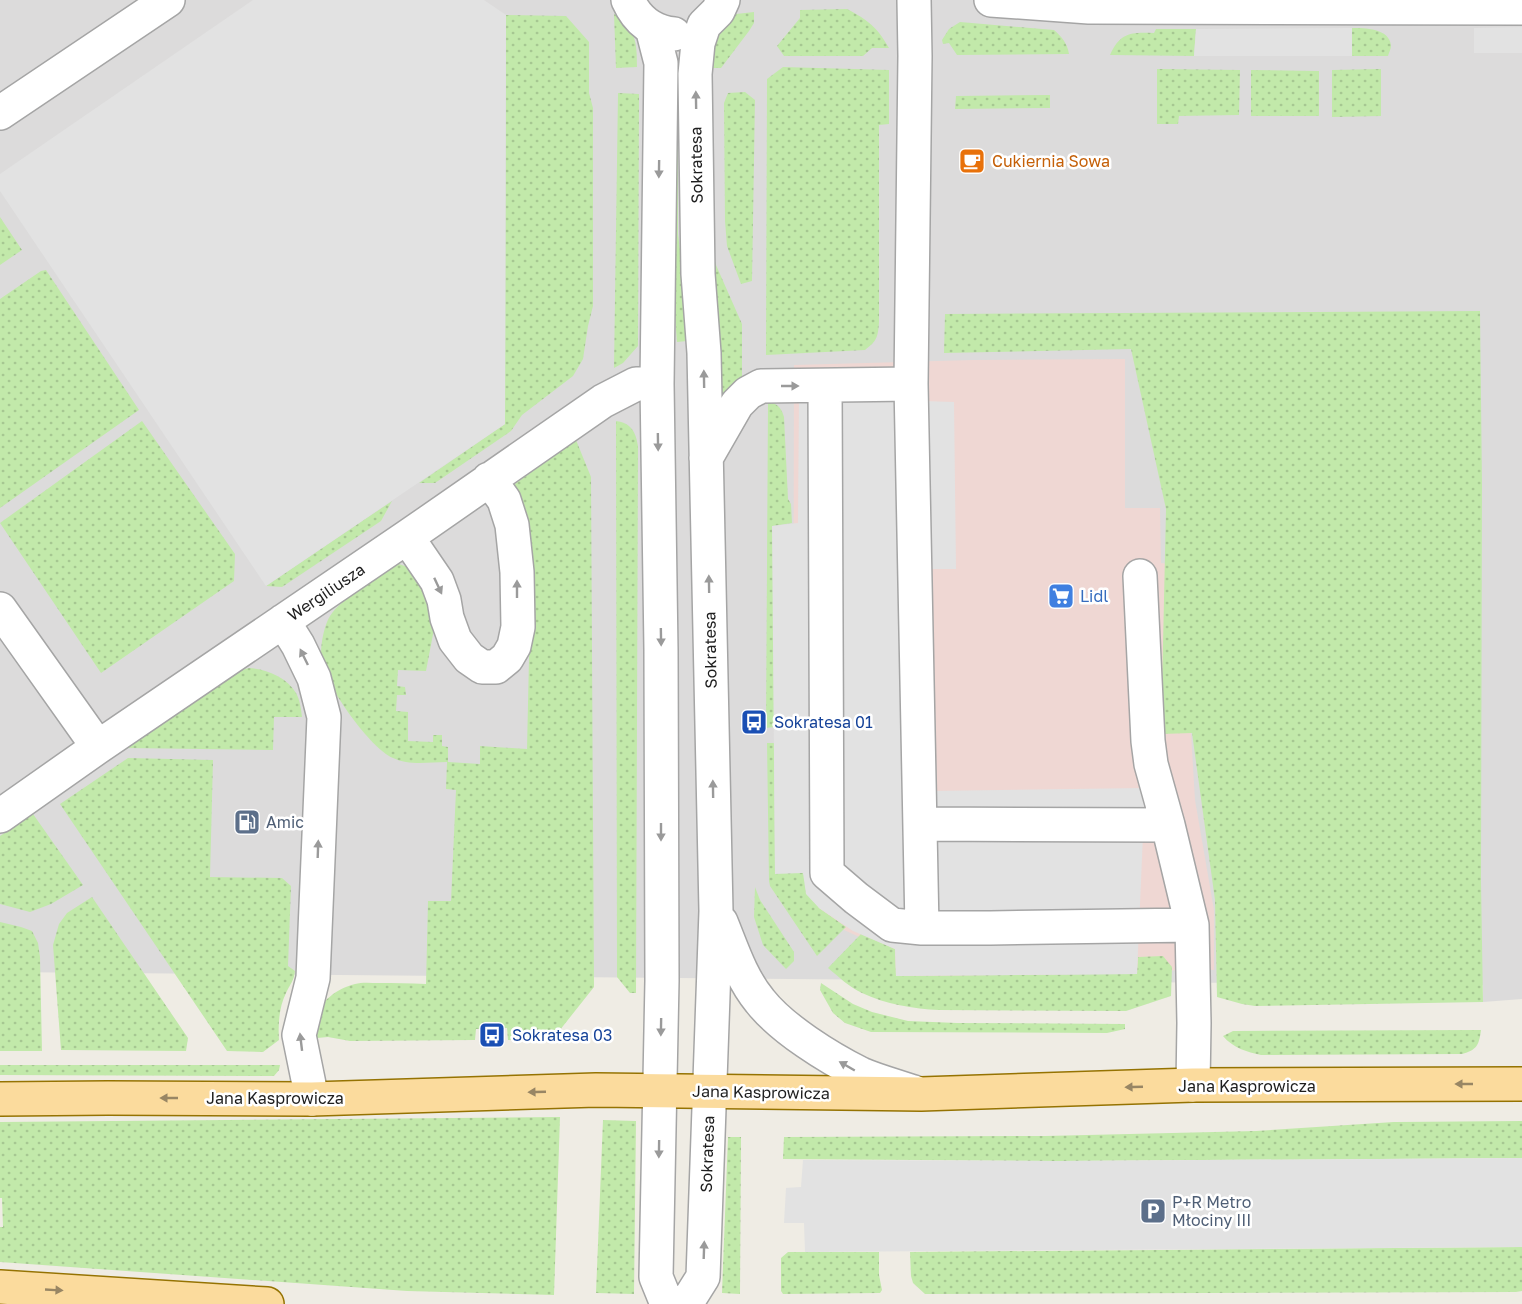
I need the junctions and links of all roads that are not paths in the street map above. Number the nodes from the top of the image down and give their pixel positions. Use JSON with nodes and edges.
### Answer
{"nodes":[{"id":1,"x":168,"y":0,"type":"edge"},
{"id":2,"x":628,"y":0,"type":"edge"},
{"id":3,"x":914,"y":0,"type":"edge"},
{"id":4,"x":990,"y":0,"type":"edge"},
{"id":5,"x":1444,"y":4,"type":"edge"},
{"id":6,"x":1522,"y":8,"type":"edge"},
{"id":7,"x":713,"y":13,"type":"edge"},
{"id":8,"x":652,"y":28,"type":"junction"},
{"id":9,"x":0,"y":113,"type":"edge"},
{"id":10,"x":657,"y":384,"type":"junction"},
{"id":11,"x":911,"y":384,"type":"junction"},
{"id":12,"x":825,"y":386,"type":"junction"},
{"id":13,"x":706,"y":458,"type":"junction"},
{"id":14,"x":489,"y":479,"type":"junction"},
{"id":15,"x":406,"y":537,"type":"junction"},
{"id":16,"x":1140,"y":576,"type":"dead end"},
{"id":17,"x":0,"y":609,"type":"edge"},
{"id":18,"x":283,"y":621,"type":"junction"},
{"id":19,"x":98,"y":747,"type":"junction"},
{"id":20,"x":0,"y":816,"type":"edge"},
{"id":21,"x":920,"y":824,"type":"junction"},
{"id":22,"x":1168,"y":825,"type":"junction"},
{"id":23,"x":716,"y":911,"type":"junction"},
{"id":24,"x":1192,"y":925,"type":"junction"},
{"id":25,"x":922,"y":928,"type":"junction"},
{"id":26,"x":1522,"y":1084,"type":"edge"},
{"id":27,"x":1193,"y":1086,"type":"junction"},
{"id":28,"x":660,"y":1091,"type":"junction"},
{"id":29,"x":709,"y":1092,"type":"junction"},
{"id":30,"x":921,"y":1094,"type":"junction"},
{"id":31,"x":0,"y":1099,"type":"edge"},
{"id":32,"x":312,"y":1099,"type":"junction"},
{"id":33,"x":0,"y":1287,"type":"edge"},
{"id":34,"x":267,"y":1304,"type":"edge"},
{"id":35,"x":668,"y":1304,"type":"edge"},
{"id":36,"x":686,"y":1304,"type":"edge"}],
"edges":[{"from":1,"to":9,"type":"street"},
{"from":2,"to":8,"type":"street"},
{"from":3,"to":11,"type":"street"},
{"from":4,"to":5,"type":"street"},
{"from":5,"to":6,"type":"street"},
{"from":7,"to":8,"type":"street"},
{"from":13,"to":7,"type":"street","name":"Sokratesa","one_way":true},
{"from":8,"to":10,"type":"street","one_way":true},
{"from":10,"to":14,"type":"street","name":"Wergiliusza"},
{"from":10,"to":28,"type":"street","one_way":true},
{"from":11,"to":12,"type":"street"},
{"from":11,"to":21,"type":"street"},
{"from":13,"to":12,"type":"street","one_way":true},
{"from":12,"to":25,"type":"street"},
{"from":23,"to":13,"type":"street","name":"Sokratesa","one_way":true},
{"from":14,"to":15,"type":"street","name":"Wergiliusza"},
{"from":15,"to":14,"type":"street","one_way":true},
{"from":15,"to":18,"type":"street","name":"Wergiliusza"},
{"from":16,"to":22,"type":"street"},
{"from":17,"to":19,"type":"street"},
{"from":18,"to":19,"type":"street","name":"Wergiliusza"},
{"from":32,"to":18,"type":"street","one_way":true},
{"from":19,"to":20,"type":"street","name":"Wergiliusza"},
{"from":21,"to":22,"type":"street"},
{"from":21,"to":25,"type":"street"},
{"from":22,"to":24,"type":"street"},
{"from":23,"to":29,"type":"street","name":"Sokratesa"},
{"from":30,"to":23,"type":"street","one_way":true},
{"from":24,"to":25,"type":"street"},
{"from":24,"to":27,"type":"street"},
{"from":26,"to":27,"type":"main road","name":"Jana Kasprowicza","one_way":true},
{"from":27,"to":30,"type":"main road","name":"Jana Kasprowicza","one_way":true},
{"from":28,"to":29,"type":"main road","name":"Jana Kasprowicza"},
{"from":28,"to":32,"type":"main road","name":"Jana Kasprowicza","one_way":true},
{"from":28,"to":35,"type":"street","one_way":true},
{"from":29,"to":30,"type":"main road","name":"Jana Kasprowicza"},
{"from":36,"to":29,"type":"street","name":"Sokratesa","one_way":true},
{"from":32,"to":31,"type":"main road","name":"Jana Kasprowicza","one_way":true},
{"from":33,"to":34,"type":"main road","one_way":true}]}
